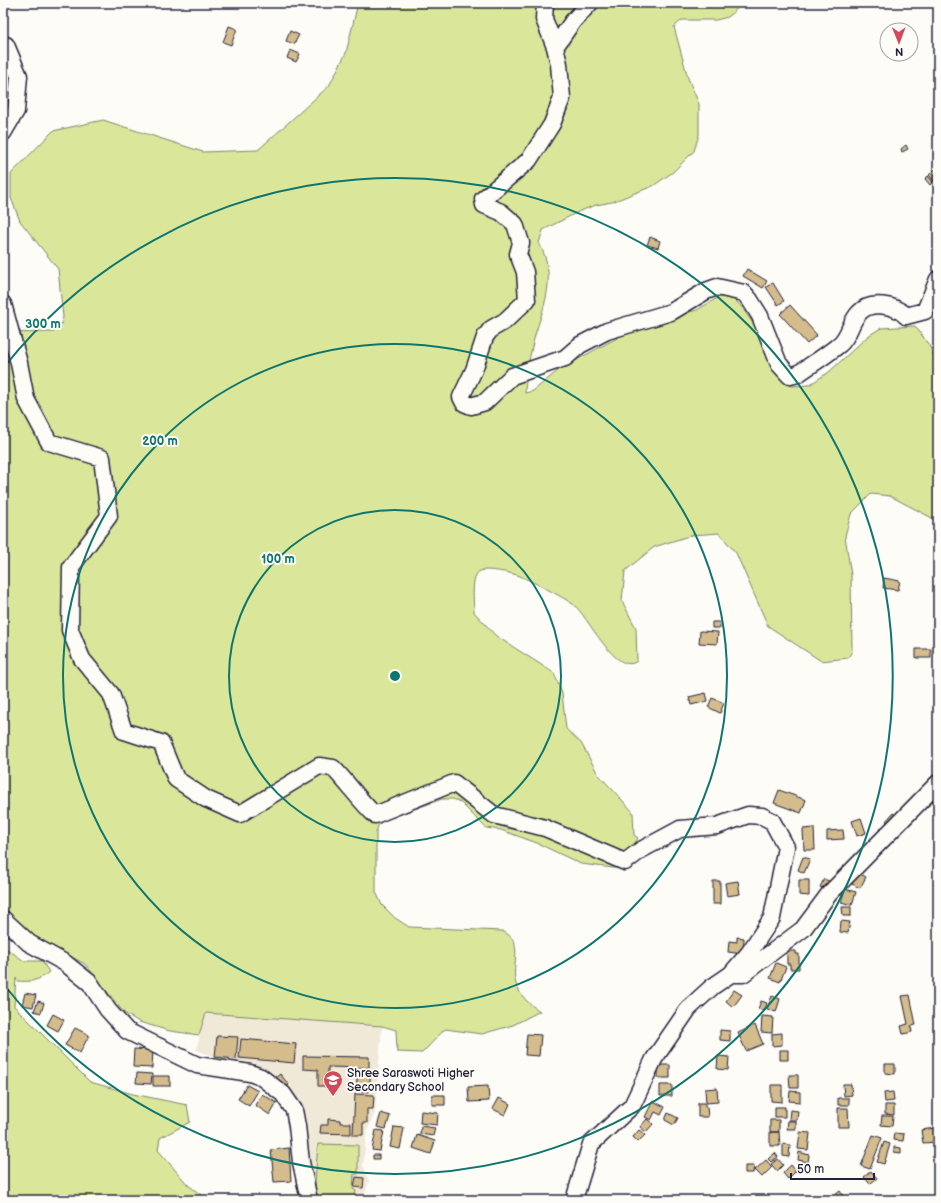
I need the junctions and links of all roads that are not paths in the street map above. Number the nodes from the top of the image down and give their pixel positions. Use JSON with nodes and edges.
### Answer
{"nodes":[{"id":1,"x":545,"y":3,"type":"edge"},
{"id":2,"x":590,"y":3,"type":"edge"},
{"id":3,"x":3,"y":44,"type":"edge"},
{"id":4,"x":555,"y":48,"type":"junction"},
{"id":5,"x":3,"y":134,"type":"edge"},
{"id":6,"x":938,"y":279,"type":"edge"},
{"id":7,"x":3,"y":304,"type":"edge"},
{"id":8,"x":938,"y":783,"type":"edge"},
{"id":9,"x":3,"y":919,"type":"edge"},
{"id":10,"x":731,"y":974,"type":"junction"},
{"id":11,"x":309,"y":1200,"type":"edge"},
{"id":12,"x":574,"y":1200,"type":"edge"}],
"edges":[{"from":1,"to":4,"type":"street"},
{"from":2,"to":4,"type":"street"},
{"from":3,"to":5,"type":"street"},
{"from":4,"to":6,"type":"street"},
{"from":7,"to":10,"type":"street"},
{"from":8,"to":10,"type":"street"},
{"from":9,"to":11,"type":"street"},
{"from":10,"to":12,"type":"street"}]}
